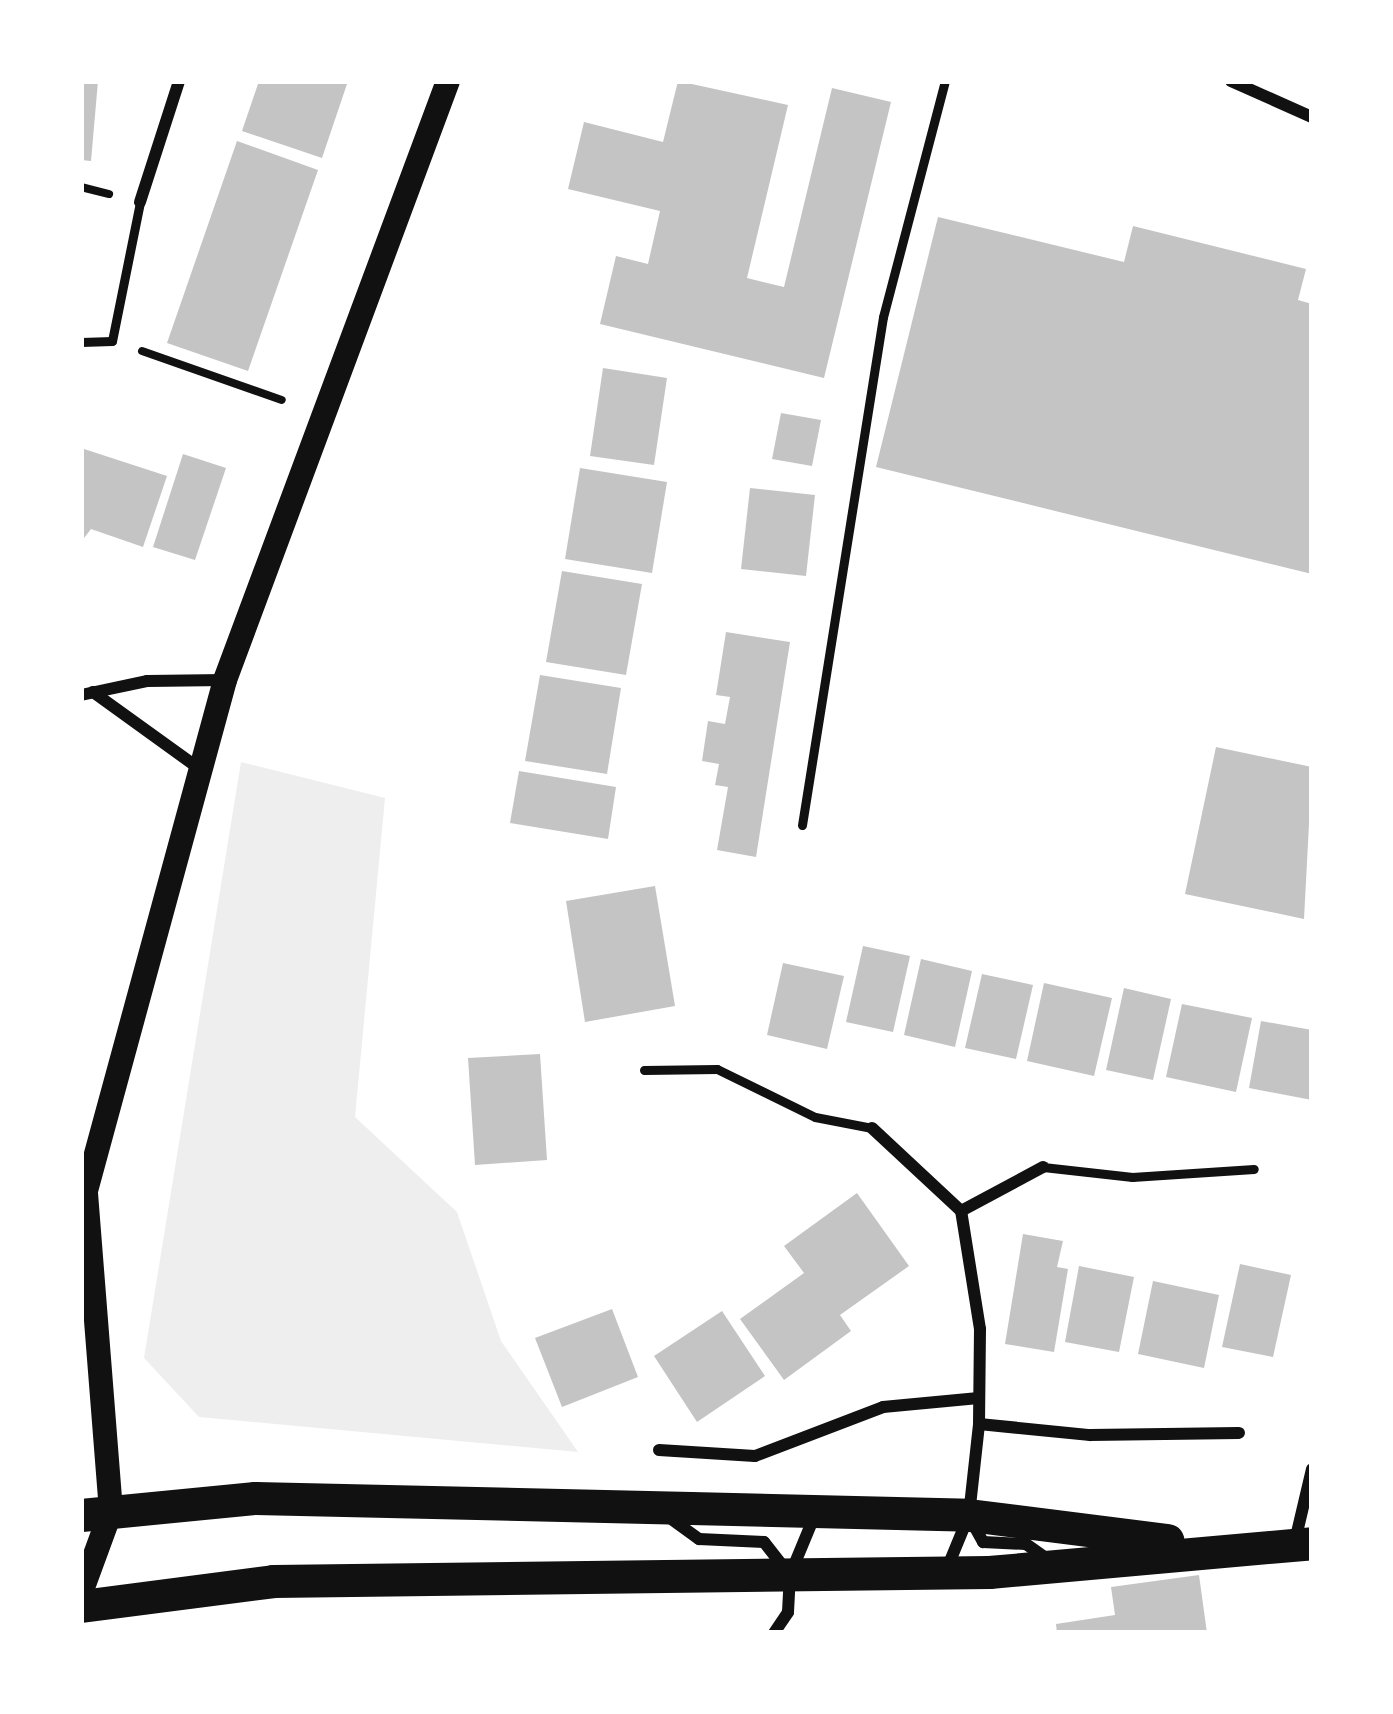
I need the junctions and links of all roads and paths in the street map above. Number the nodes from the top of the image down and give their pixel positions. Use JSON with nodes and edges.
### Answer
{"nodes":[{"id":1,"x":179,"y":81,"type":"edge"},
{"id":2,"x":448,"y":81,"type":"edge"},
{"id":3,"x":945,"y":81,"type":"edge"},
{"id":4,"x":1232,"y":81,"type":"edge"},
{"id":5,"x":1312,"y":118,"type":"edge"},
{"id":6,"x":140,"y":202,"type":"joint"},
{"id":7,"x":112,"y":341,"type":"junction"},
{"id":8,"x":81,"y":342,"type":"edge"},
{"id":9,"x":282,"y":400,"type":"dead end"},
{"id":10,"x":224,"y":680,"type":"junction"},
{"id":11,"x":87,"y":693,"type":"edge"},
{"id":12,"x":197,"y":766,"type":"junction"},
{"id":13,"x":802,"y":826,"type":"dead end"},
{"id":14,"x":644,"y":1070,"type":"dead end"},
{"id":15,"x":872,"y":1128,"type":"joint"},
{"id":16,"x":1042,"y":1167,"type":"joint"},
{"id":17,"x":1255,"y":1169,"type":"dead end"},
{"id":18,"x":84,"y":1201,"type":"edge"},
{"id":19,"x":962,"y":1211,"type":"junction"},
{"id":20,"x":980,"y":1398,"type":"junction"},
{"id":21,"x":979,"y":1424,"type":"junction"},
{"id":22,"x":1239,"y":1433,"type":"dead end"},
{"id":23,"x":659,"y":1450,"type":"dead end"},
{"id":24,"x":1312,"y":1469,"type":"edge"},
{"id":25,"x":656,"y":1508,"type":"junction"},
{"id":26,"x":817,"y":1511,"type":"junction"},
{"id":27,"x":96,"y":1513,"type":"edge"},
{"id":28,"x":969,"y":1515,"type":"junction"},
{"id":29,"x":1303,"y":1543,"type":"edge"},
{"id":30,"x":1223,"y":1546,"type":"junction"},
{"id":31,"x":1057,"y":1565,"type":"junction"},
{"id":32,"x":945,"y":1573,"type":"junction"},
{"id":33,"x":790,"y":1575,"type":"junction"},
{"id":34,"x":81,"y":1593,"type":"edge"},
{"id":35,"x":81,"y":1606,"type":"edge"},
{"id":36,"x":774,"y":1633,"type":"edge"}],
"edges":[{"from":1,"to":6,"type":"street"},
{"from":2,"to":10,"type":"main road"},
{"from":3,"to":13,"type":"lane"},
{"from":4,"to":5,"type":"street"},
{"from":6,"to":7,"type":"lane"},
{"from":7,"to":8,"type":"lane"},
{"from":7,"to":9,"type":"path"},
{"from":10,"to":11,"type":"street"},
{"from":10,"to":12,"type":"main road"},
{"from":11,"to":12,"type":"street"},
{"from":12,"to":18,"type":"main road"},
{"from":14,"to":15,"type":"lane"},
{"from":15,"to":19,"type":"street"},
{"from":16,"to":17,"type":"lane"},
{"from":16,"to":19,"type":"street"},
{"from":18,"to":27,"type":"main road"},
{"from":19,"to":20,"type":"street"},
{"from":20,"to":21,"type":"street"},
{"from":20,"to":23,"type":"street"},
{"from":21,"to":22,"type":"street"},
{"from":21,"to":28,"type":"street"},
{"from":24,"to":29,"type":"street"},
{"from":25,"to":26,"type":"highway"},
{"from":25,"to":27,"type":"highway"},
{"from":25,"to":33,"type":"street"},
{"from":26,"to":28,"type":"highway"},
{"from":26,"to":33,"type":"street"},
{"from":27,"to":34,"type":"main road"},
{"from":28,"to":30,"type":"highway"},
{"from":28,"to":31,"type":"street"},
{"from":28,"to":32,"type":"street"},
{"from":29,"to":30,"type":"highway"},
{"from":30,"to":31,"type":"highway"},
{"from":31,"to":32,"type":"highway"},
{"from":32,"to":33,"type":"highway"},
{"from":33,"to":35,"type":"highway"},
{"from":33,"to":36,"type":"street"}]}
